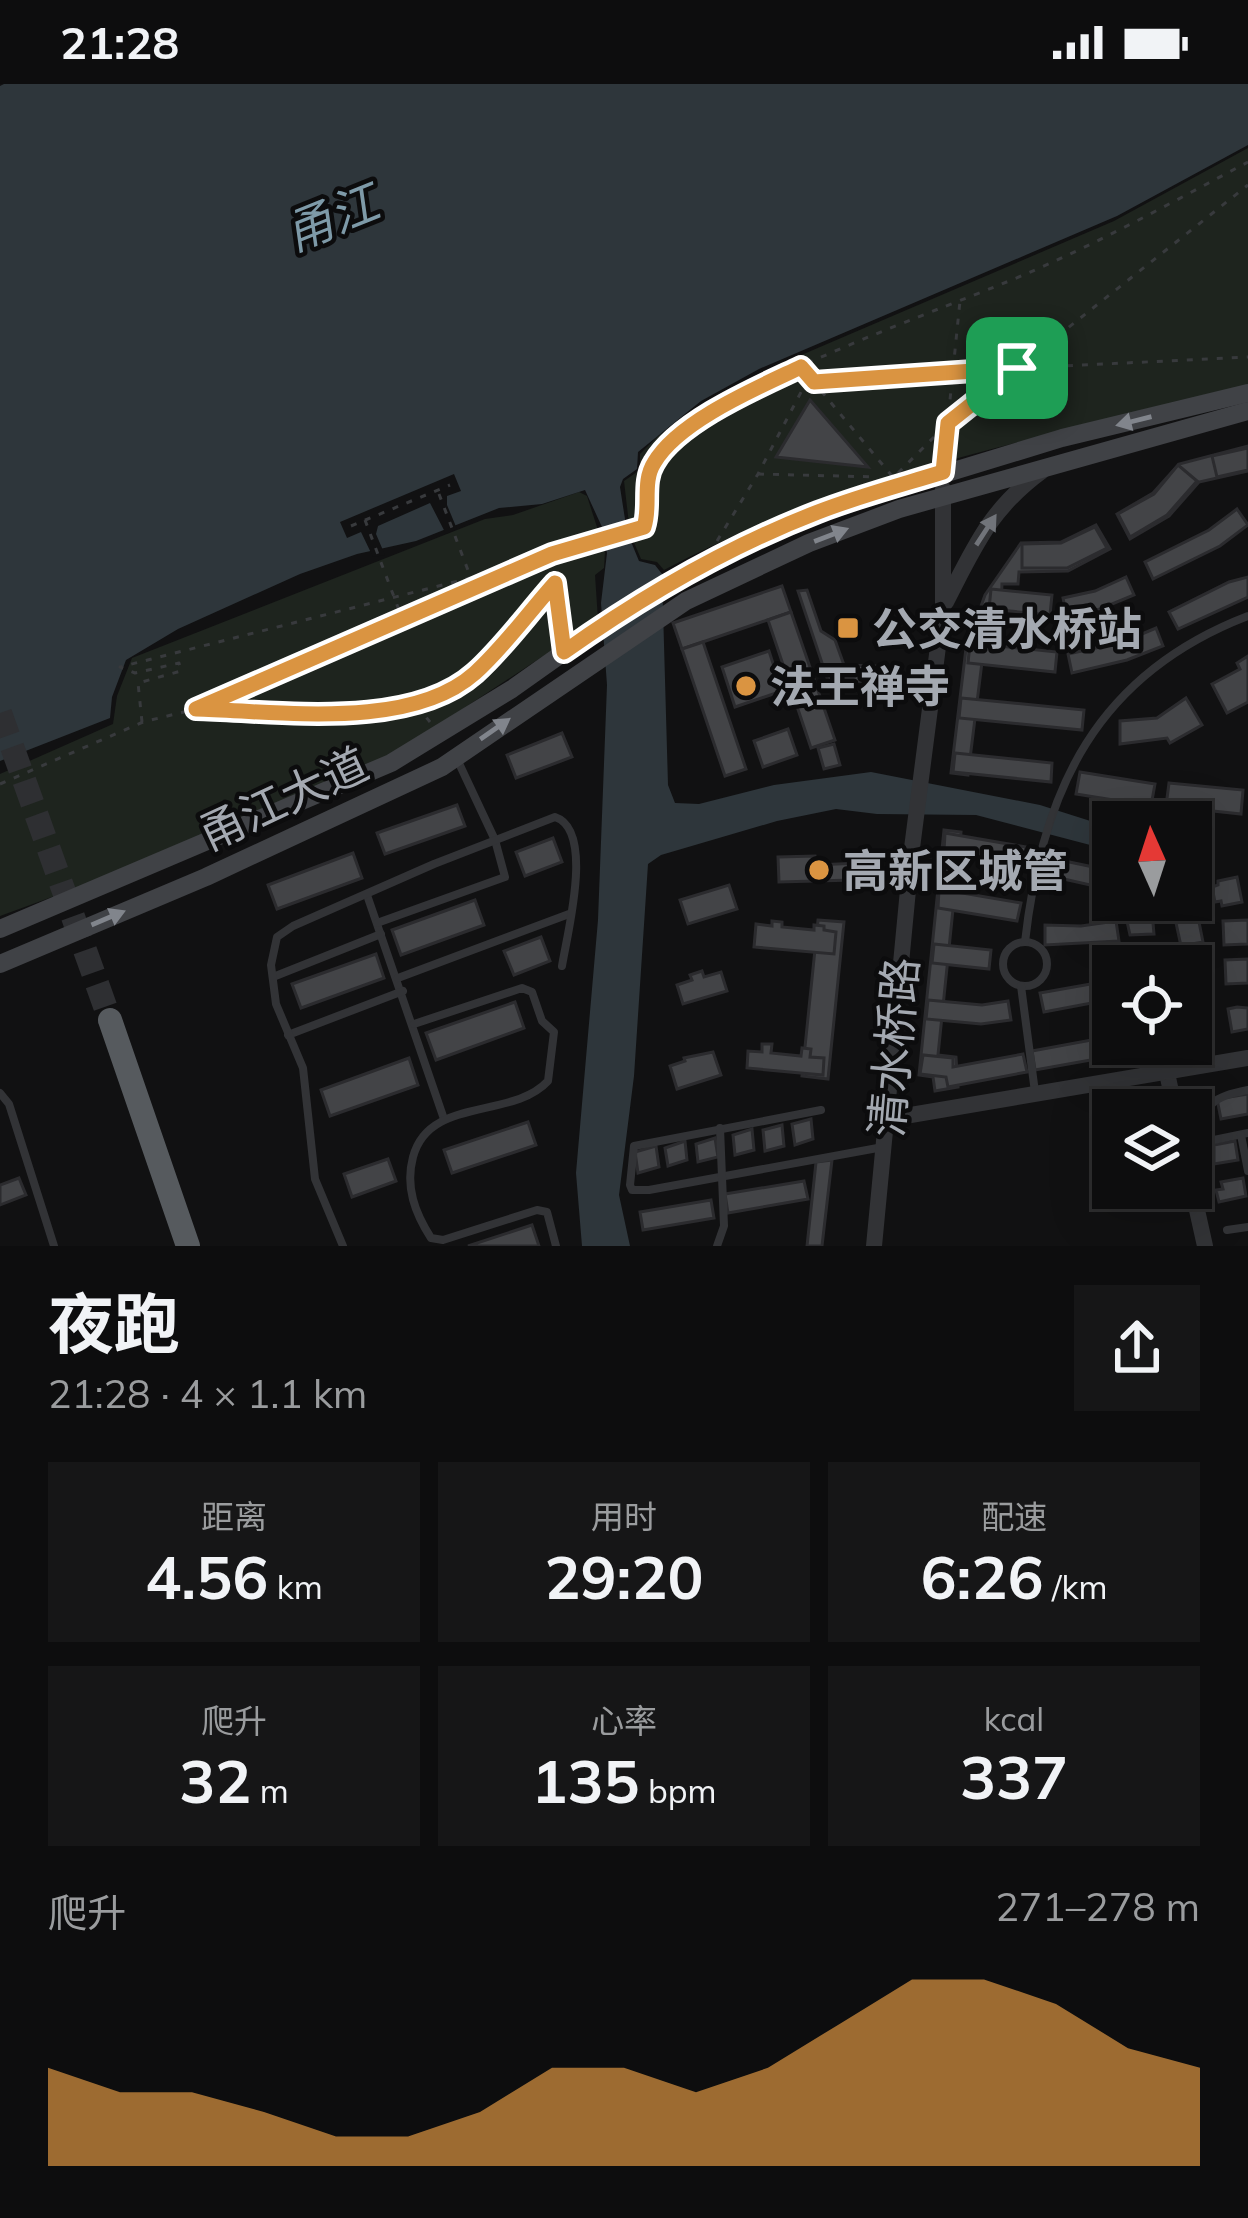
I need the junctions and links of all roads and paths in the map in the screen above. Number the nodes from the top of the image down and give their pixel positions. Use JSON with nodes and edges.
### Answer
{"nodes":[{"id":1,"x":1248,"y":162,"type":"edge"},
{"id":2,"x":1248,"y":185,"type":"edge"},
{"id":3,"x":960,"y":302,"type":"junction"},
{"id":4,"x":1248,"y":357,"type":"edge"},
{"id":5,"x":801,"y":367,"type":"junction"},
{"id":6,"x":1017,"y":368,"type":"junction"},
{"id":7,"x":952,"y":373,"type":"junction"},
{"id":8,"x":810,"y":376,"type":"junction"},
{"id":9,"x":814,"y":382,"type":"junction"},
{"id":10,"x":1248,"y":393,"type":"edge"},
{"id":11,"x":1248,"y":411,"type":"edge"},
{"id":12,"x":948,"y":423,"type":"junction"},
{"id":13,"x":1048,"y":467,"type":"junction"},
{"id":14,"x":943,"y":472,"type":"junction"},
{"id":15,"x":758,"y":474,"type":"junction"},
{"id":16,"x":898,"y":481,"type":"junction"},
{"id":17,"x":450,"y":485,"type":"dead end"},
{"id":18,"x":437,"y":490,"type":"junction"},
{"id":19,"x":943,"y":496,"type":"junction"},
{"id":20,"x":365,"y":520,"type":"junction"},
{"id":21,"x":351,"y":526,"type":"dead end"},
{"id":22,"x":552,"y":554,"type":"junction"},
{"id":23,"x":704,"y":563,"type":"junction"},
{"id":24,"x":470,"y":578,"type":"junction"},
{"id":25,"x":555,"y":583,"type":"junction"},
{"id":26,"x":475,"y":587,"type":"junction"},
{"id":27,"x":394,"y":598,"type":"junction"},
{"id":28,"x":943,"y":608,"type":"junction"},
{"id":29,"x":1248,"y":616,"type":"edge"},
{"id":30,"x":403,"y":619,"type":"junction"},
{"id":31,"x":564,"y":652,"type":"junction"},
{"id":32,"x":196,"y":709,"type":"junction"},
{"id":33,"x":142,"y":722,"type":"junction"},
{"id":34,"x":456,"y":756,"type":"junction"},
{"id":35,"x":0,"y":784,"type":"edge"},
{"id":36,"x":495,"y":840,"type":"junction"},
{"id":37,"x":367,"y":896,"type":"junction"},
{"id":38,"x":569,"y":914,"type":"junction"},
{"id":39,"x":377,"y":923,"type":"junction"},
{"id":40,"x":0,"y":928,"type":"edge"},
{"id":41,"x":382,"y":934,"type":"junction"},
{"id":42,"x":1024,"y":942,"type":"junction"},
{"id":43,"x":0,"y":964,"type":"edge"},
{"id":44,"x":562,"y":966,"type":"dead end"},
{"id":45,"x":273,"y":977,"type":"junction"},
{"id":46,"x":398,"y":978,"type":"junction"},
{"id":47,"x":1022,"y":986,"type":"junction"},
{"id":48,"x":403,"y":991,"type":"junction"},
{"id":49,"x":110,"y":1020,"type":"tunnel mouth"},
{"id":50,"x":414,"y":1024,"type":"junction"},
{"id":51,"x":288,"y":1035,"type":"junction"},
{"id":52,"x":1248,"y":1058,"type":"edge"},
{"id":53,"x":1167,"y":1073,"type":"junction"},
{"id":54,"x":1170,"y":1089,"type":"edge"},
{"id":55,"x":1248,"y":1090,"type":"edge"},
{"id":56,"x":0,"y":1093,"type":"edge"},
{"id":57,"x":1036,"y":1094,"type":"junction"},
{"id":58,"x":821,"y":1110,"type":"dead end"},
{"id":59,"x":444,"y":1119,"type":"junction"},
{"id":60,"x":887,"y":1120,"type":"junction"},
{"id":61,"x":720,"y":1128,"type":"junction"},
{"id":62,"x":1244,"y":1134,"type":"edge"},
{"id":63,"x":884,"y":1147,"type":"junction"},
{"id":64,"x":1248,"y":1171,"type":"edge"},
{"id":65,"x":722,"y":1178,"type":"junction"},
{"id":66,"x":1197,"y":1209,"type":"edge"},
{"id":67,"x":1248,"y":1227,"type":"edge"},
{"id":68,"x":1227,"y":1230,"type":"dead end"},
{"id":69,"x":54,"y":1246,"type":"edge"},
{"id":70,"x":188,"y":1246,"type":"edge"},
{"id":71,"x":343,"y":1246,"type":"edge"},
{"id":72,"x":556,"y":1246,"type":"edge"},
{"id":73,"x":717,"y":1246,"type":"edge"},
{"id":74,"x":874,"y":1246,"type":"edge"},
{"id":75,"x":1205,"y":1246,"type":"edge"}],
"edges":[{"from":1,"to":3,"type":"path"},
{"from":2,"to":6,"type":"path"},
{"from":3,"to":5,"type":"path"},
{"from":3,"to":7,"type":"path"},
{"from":4,"to":6,"type":"path"},
{"from":5,"to":8,"type":"path"},
{"from":5,"to":22,"type":"path"},
{"from":6,"to":7,"type":"path"},
{"from":6,"to":12,"type":"path"},
{"from":7,"to":9,"type":"path"},
{"from":7,"to":12,"type":"path"},
{"from":8,"to":9,"type":"path"},
{"from":8,"to":15,"type":"path"},
{"from":9,"to":16,"type":"path"},
{"from":10,"to":14,"type":"main road","name":"甬江大道","one_way":true},
{"from":11,"to":13,"type":"main road","name":"甬江大道"},
{"from":12,"to":14,"type":"path"},
{"from":12,"to":16,"type":"path"},
{"from":13,"to":19,"type":"main road","name":"甬江大道"},
{"from":28,"to":13,"type":"street","one_way":true},
{"from":14,"to":16,"type":"main road","name":"甬江大道"},
{"from":14,"to":19,"type":"street"},
{"from":15,"to":16,"type":"path"},
{"from":15,"to":23,"type":"path"},
{"from":16,"to":23,"type":"main road","name":"甬江大道"},
{"from":17,"to":18,"type":"path"},
{"from":18,"to":20,"type":"path"},
{"from":18,"to":24,"type":"path"},
{"from":19,"to":28,"type":"street"},
{"from":34,"to":19,"type":"main road","name":"甬江大道","one_way":true},
{"from":20,"to":21,"type":"path"},
{"from":20,"to":27,"type":"path"},
{"from":22,"to":25,"type":"path"},
{"from":22,"to":26,"type":"path"},
{"from":23,"to":31,"type":"main road","name":"甬江大道"},
{"from":24,"to":26,"type":"path"},
{"from":24,"to":27,"type":"path"},
{"from":25,"to":31,"type":"path"},
{"from":25,"to":32,"type":"path"},
{"from":26,"to":30,"type":"path"},
{"from":27,"to":30,"type":"path"},
{"from":27,"to":33,"type":"path"},
{"from":28,"to":60,"type":"street","name":"清水桥路"},
{"from":29,"to":42,"type":"lane"},
{"from":30,"to":32,"type":"path"},
{"from":31,"to":40,"type":"main road","name":"甬江大道"},
{"from":32,"to":33,"type":"path"},
{"from":33,"to":35,"type":"path"},
{"from":34,"to":36,"type":"lane"},
{"from":43,"to":34,"type":"main road","name":"甬江大道","one_way":true},
{"from":36,"to":37,"type":"lane"},
{"from":36,"to":38,"type":"lane"},
{"from":36,"to":39,"type":"lane"},
{"from":37,"to":39,"type":"lane"},
{"from":37,"to":45,"type":"lane"},
{"from":38,"to":44,"type":"lane"},
{"from":38,"to":46,"type":"lane"},
{"from":39,"to":41,"type":"lane"},
{"from":41,"to":45,"type":"lane"},
{"from":41,"to":46,"type":"lane"},
{"from":42,"to":47,"type":"lane"},
{"from":42,"to":47,"type":"lane"},
{"from":45,"to":51,"type":"lane"},
{"from":46,"to":48,"type":"lane"},
{"from":47,"to":57,"type":"lane"},
{"from":48,"to":50,"type":"lane"},
{"from":48,"to":51,"type":"lane"},
{"from":49,"to":70,"type":"highway"},
{"from":50,"to":59,"type":"lane"},
{"from":50,"to":59,"type":"lane"},
{"from":51,"to":71,"type":"lane"},
{"from":52,"to":53,"type":"street"},
{"from":53,"to":54,"type":"street"},
{"from":53,"to":57,"type":"street"},
{"from":55,"to":62,"type":"lane"},
{"from":56,"to":69,"type":"lane"},
{"from":57,"to":60,"type":"street"},
{"from":58,"to":61,"type":"lane"},
{"from":59,"to":72,"type":"lane"},
{"from":60,"to":63,"type":"street","name":"清水桥路"},
{"from":61,"to":65,"type":"lane"},
{"from":61,"to":65,"type":"lane"},
{"from":62,"to":64,"type":"lane"},
{"from":63,"to":65,"type":"lane"},
{"from":63,"to":74,"type":"street","name":"清水桥路"},
{"from":65,"to":73,"type":"lane"},
{"from":66,"to":75,"type":"street"},
{"from":67,"to":68,"type":"lane"}]}
